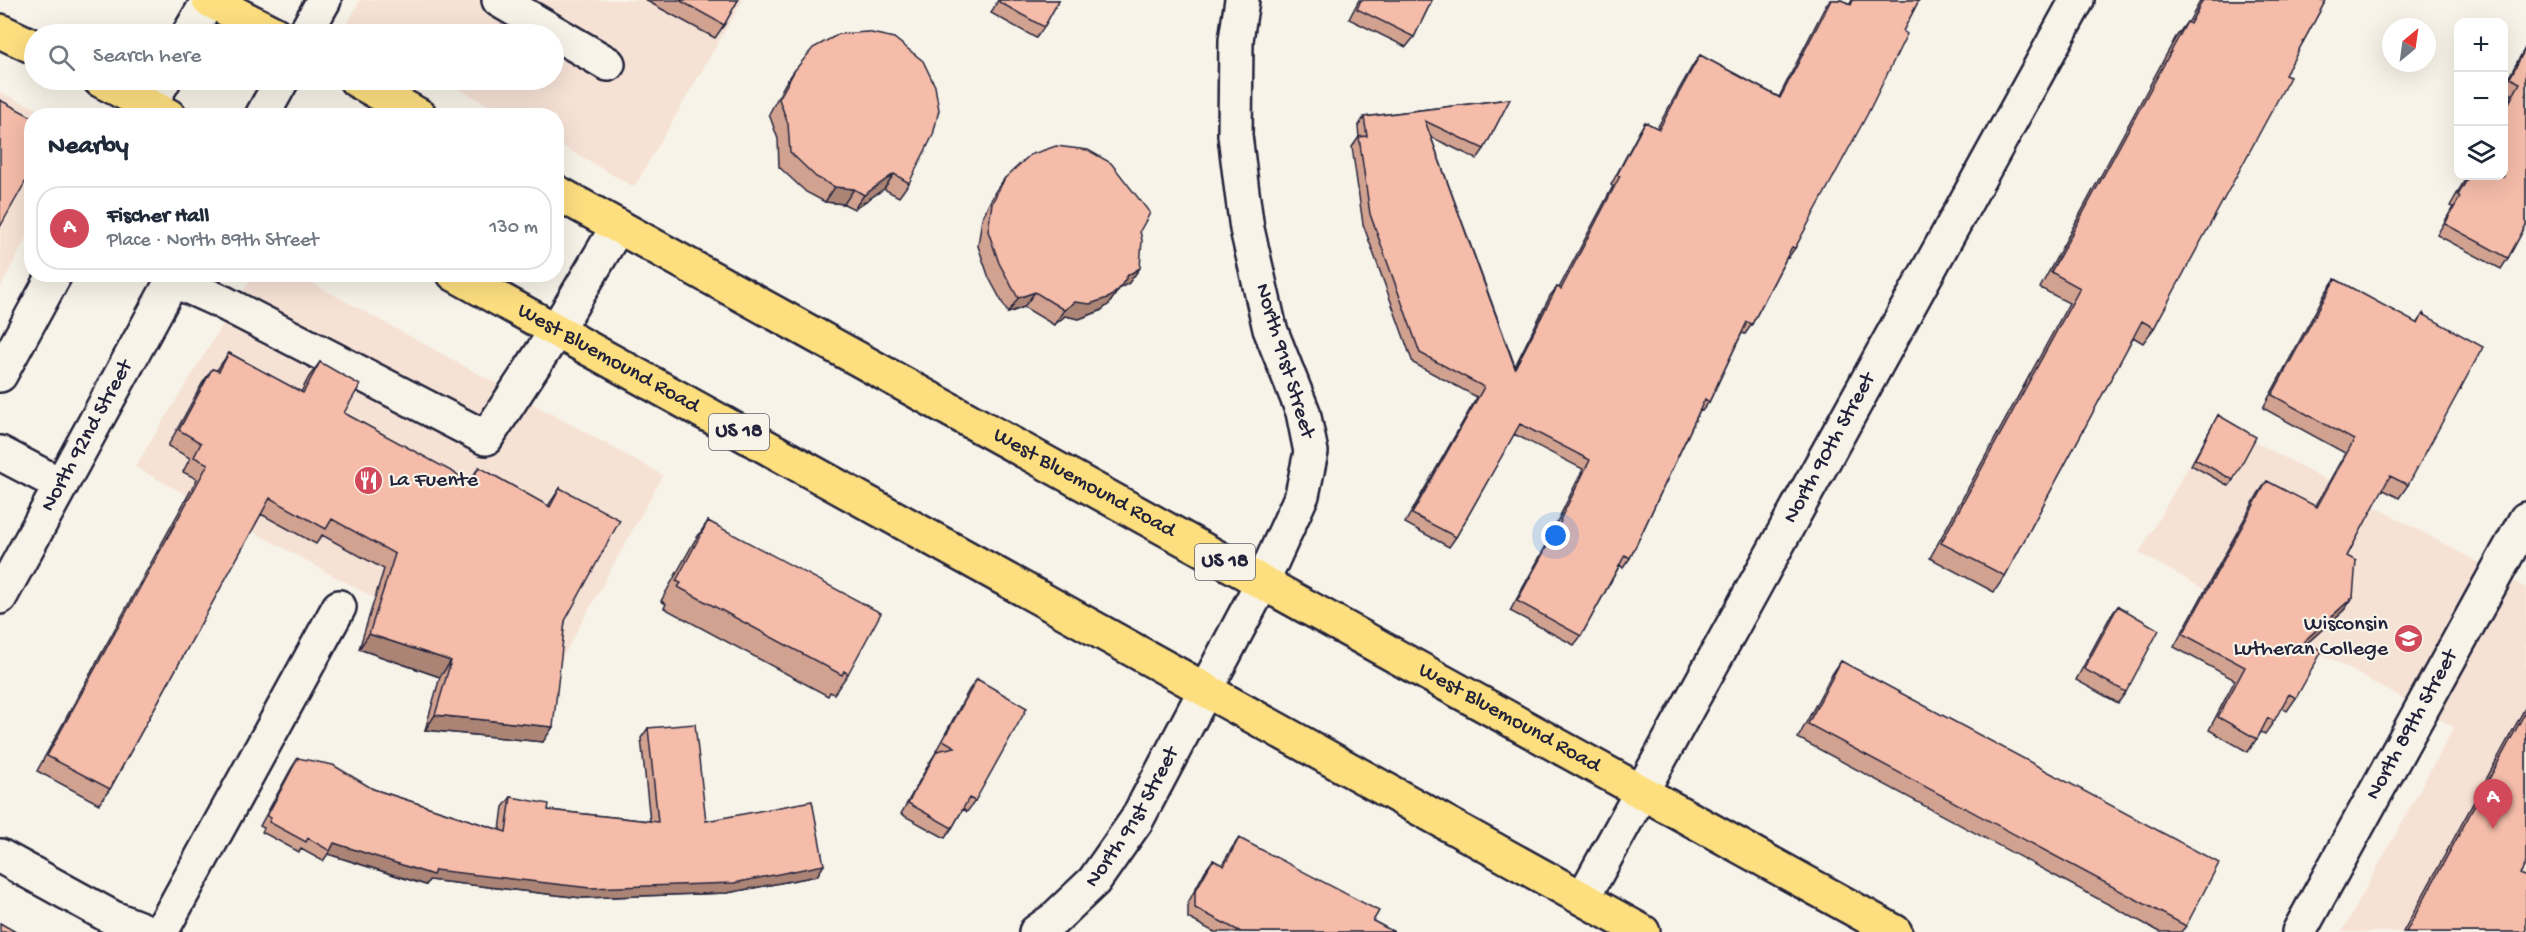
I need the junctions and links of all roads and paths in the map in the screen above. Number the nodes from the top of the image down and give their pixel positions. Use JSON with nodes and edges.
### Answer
{"nodes":[{"id":1,"x":209,"y":0,"type":"edge"},
{"id":2,"x":324,"y":0,"type":"edge"},
{"id":3,"x":499,"y":0,"type":"edge"},
{"id":4,"x":1242,"y":0,"type":"edge"},
{"id":5,"x":2077,"y":0,"type":"edge"},
{"id":6,"x":195,"y":24,"type":"edge"},
{"id":7,"x":256,"y":24,"type":"edge"},
{"id":8,"x":311,"y":24,"type":"edge"},
{"id":9,"x":540,"y":24,"type":"edge"},
{"id":10,"x":0,"y":31,"type":"edge"},
{"id":11,"x":564,"y":38,"type":"edge"},
{"id":12,"x":24,"y":42,"type":"edge"},
{"id":13,"x":608,"y":64,"type":"dead end"},
{"id":14,"x":123,"y":90,"type":"edge"},
{"id":15,"x":276,"y":90,"type":"edge"},
{"id":16,"x":374,"y":90,"type":"edge"},
{"id":17,"x":156,"y":104,"type":"edge"},
{"id":18,"x":266,"y":108,"type":"edge"},
{"id":19,"x":406,"y":108,"type":"edge"},
{"id":20,"x":564,"y":196,"type":"edge"},
{"id":21,"x":618,"y":226,"type":"junction"},
{"id":22,"x":52,"y":282,"type":"edge"},
{"id":23,"x":171,"y":282,"type":"edge"},
{"id":24,"x":184,"y":282,"type":"edge"},
{"id":25,"x":468,"y":282,"type":"edge"},
{"id":26,"x":556,"y":332,"type":"junction"},
{"id":27,"x":0,"y":375,"type":"edge"},
{"id":28,"x":0,"y":453,"type":"edge"},
{"id":29,"x":61,"y":485,"type":"junction"},
{"id":30,"x":2526,"y":519,"type":"edge"},
{"id":31,"x":1262,"y":583,"type":"junction"},
{"id":32,"x":0,"y":597,"type":"edge"},
{"id":33,"x":339,"y":607,"type":"dead end"},
{"id":34,"x":1206,"y":692,"type":"junction"},
{"id":35,"x":1642,"y":792,"type":"junction"},
{"id":36,"x":0,"y":856,"type":"edge"},
{"id":37,"x":1583,"y":898,"type":"junction"},
{"id":38,"x":149,"y":932,"type":"edge"},
{"id":39,"x":161,"y":932,"type":"edge"},
{"id":40,"x":1036,"y":932,"type":"edge"},
{"id":41,"x":1643,"y":932,"type":"edge"},
{"id":42,"x":1894,"y":932,"type":"edge"},
{"id":43,"x":2300,"y":932,"type":"edge"}],
"edges":[{"from":1,"to":6,"type":"street"},
{"from":1,"to":7,"type":"main road"},
{"from":2,"to":8,"type":"street"},
{"from":3,"to":9,"type":"street"},
{"from":4,"to":31,"type":"street","name":"North 91st Street"},
{"from":5,"to":35,"type":"street","name":"North 90th Street"},
{"from":10,"to":12,"type":"main road"},
{"from":11,"to":13,"type":"street"},
{"from":14,"to":17,"type":"main road"},
{"from":15,"to":18,"type":"street"},
{"from":16,"to":19,"type":"main road"},
{"from":20,"to":21,"type":"main road","name":"West Bluemound Road","number":"US 18"},
{"from":21,"to":26,"type":"street"},
{"from":21,"to":31,"type":"main road","name":"West Bluemound Road","number":"US 18"},
{"from":22,"to":27,"type":"street"},
{"from":23,"to":29,"type":"street","name":"North 92nd Street"},
{"from":24,"to":26,"type":"street"},
{"from":25,"to":26,"type":"main road","name":"West Bluemound Road","number":"US 18"},
{"from":26,"to":34,"type":"main road","name":"West Bluemound Road","number":"US 18"},
{"from":28,"to":29,"type":"street"},
{"from":29,"to":32,"type":"street","name":"North 92nd Street"},
{"from":30,"to":43,"type":"street","name":"North 89th Street"},
{"from":31,"to":34,"type":"street","name":"North 91st Street"},
{"from":31,"to":35,"type":"main road","name":"West Bluemound Road","number":"US 18"},
{"from":33,"to":39,"type":"street"},
{"from":34,"to":37,"type":"main road","name":"West Bluemound Road","number":"US 18"},
{"from":34,"to":40,"type":"street","name":"North 91st Street"},
{"from":35,"to":37,"type":"street","name":"North 90th Street"},
{"from":35,"to":42,"type":"main road","name":"West Bluemound Road","number":"US 18"},
{"from":36,"to":38,"type":"street"},
{"from":37,"to":41,"type":"main road","name":"West Bluemound Road","number":"US 18"}]}
